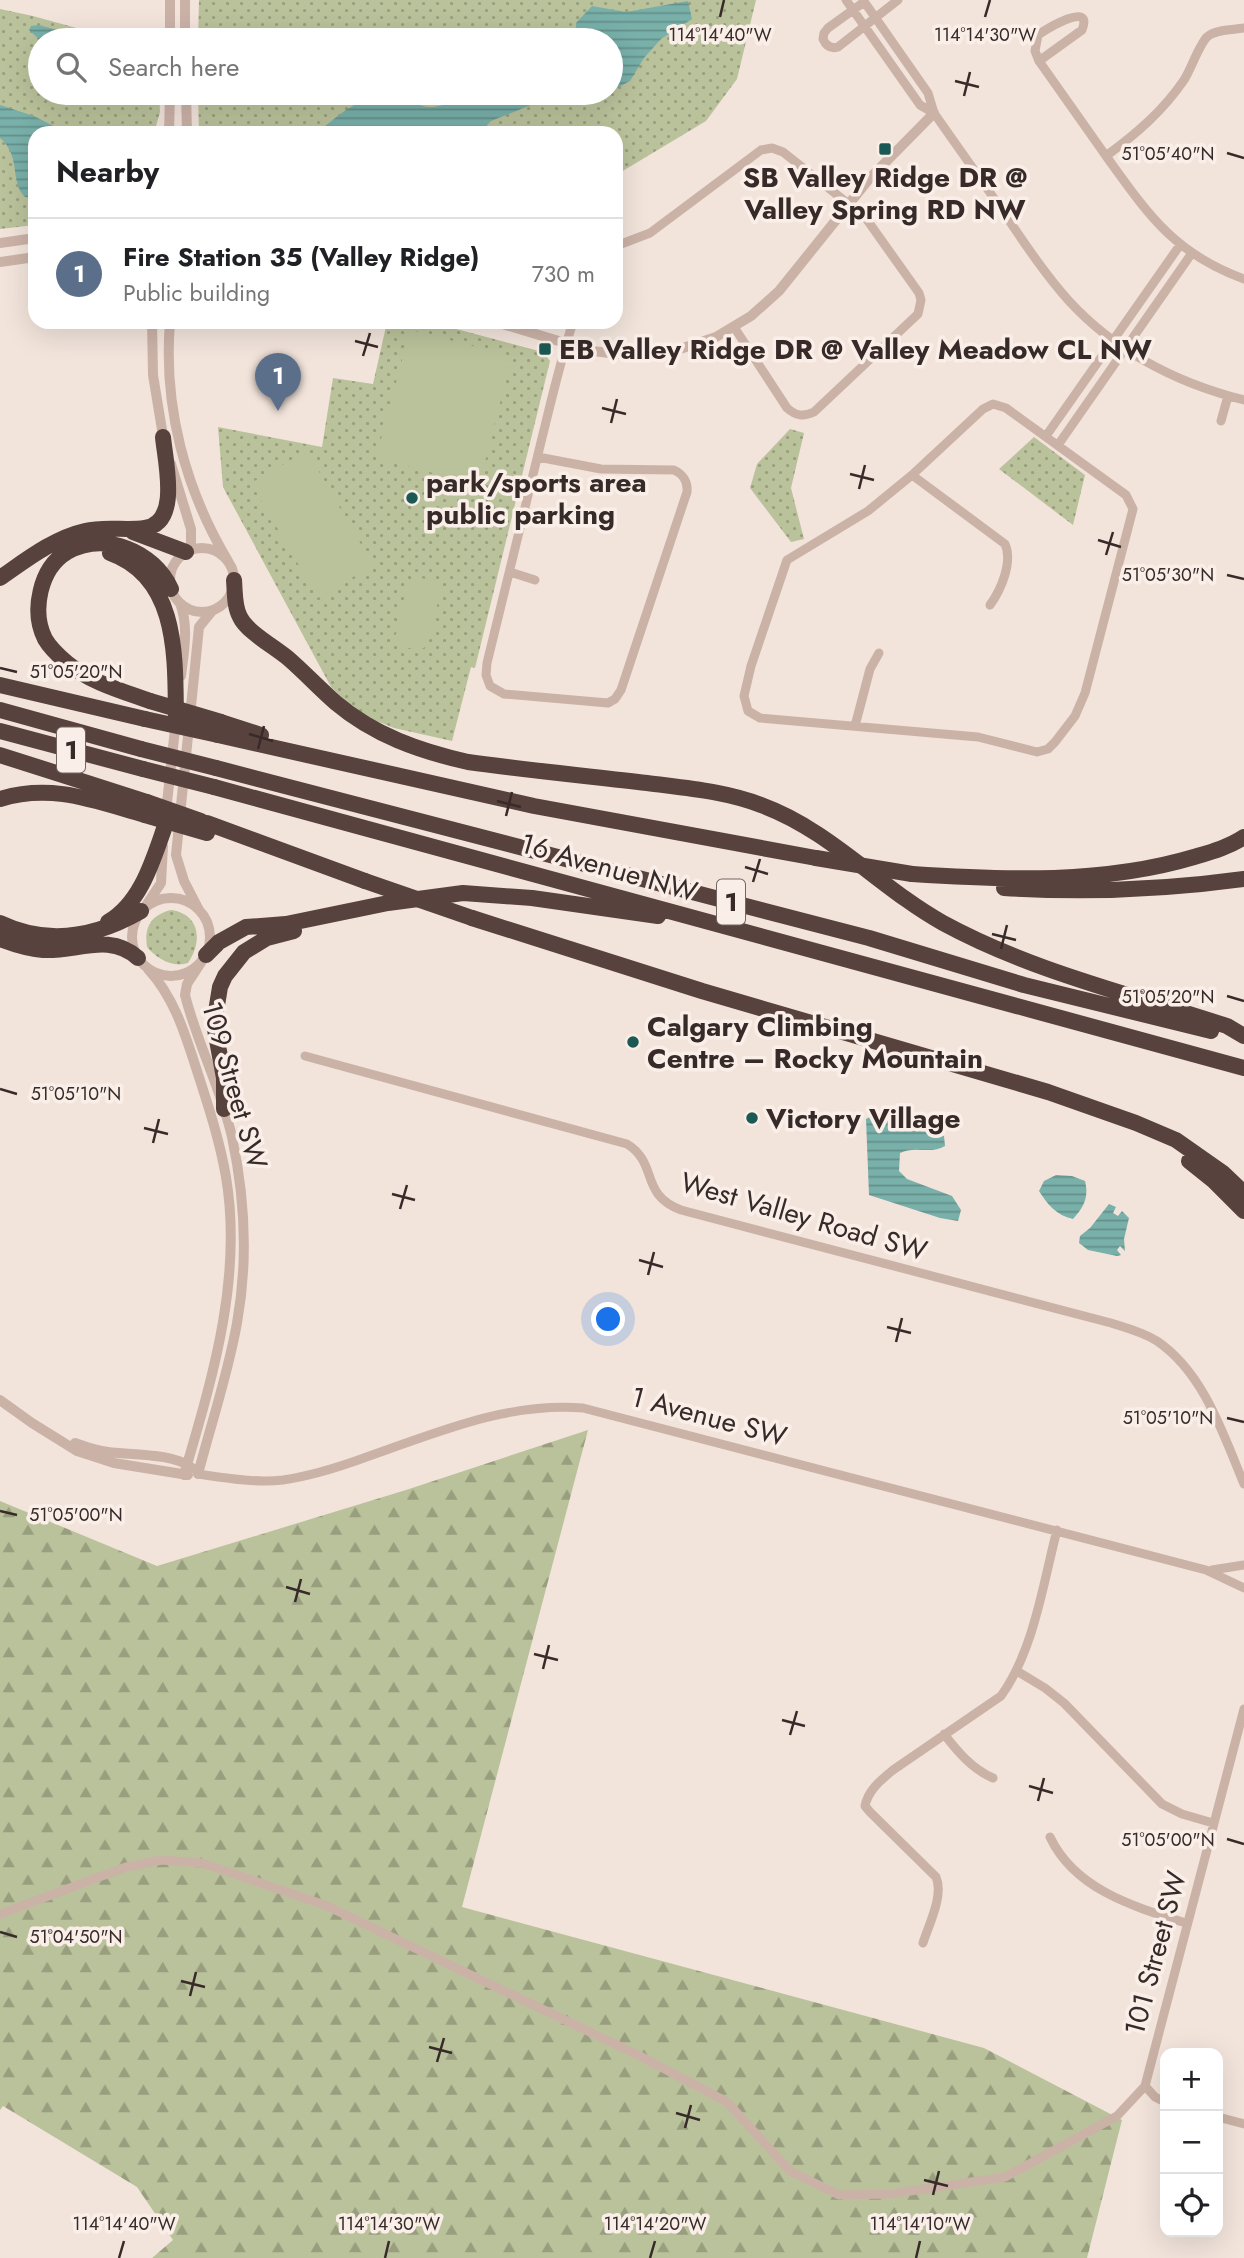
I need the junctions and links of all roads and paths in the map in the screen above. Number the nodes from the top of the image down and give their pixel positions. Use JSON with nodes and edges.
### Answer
{"nodes":[{"id":1,"x":170,"y":0,"type":"edge"},
{"id":2,"x":185,"y":0,"type":"edge"},
{"id":3,"x":846,"y":0,"type":"edge"},
{"id":4,"x":898,"y":0,"type":"edge"},
{"id":5,"x":863,"y":1,"type":"edge"},
{"id":6,"x":853,"y":10,"type":"junction"},
{"id":7,"x":874,"y":17,"type":"junction"},
{"id":8,"x":170,"y":28,"type":"edge"},
{"id":9,"x":185,"y":28,"type":"edge"},
{"id":10,"x":865,"y":28,"type":"junction"},
{"id":11,"x":1244,"y":28,"type":"edge"},
{"id":12,"x":1040,"y":61,"type":"junction"},
{"id":13,"x":170,"y":105,"type":"edge"},
{"id":14,"x":186,"y":105,"type":"edge"},
{"id":15,"x":934,"y":114,"type":"junction"},
{"id":16,"x":169,"y":126,"type":"edge"},
{"id":17,"x":187,"y":126,"type":"edge"},
{"id":18,"x":1106,"y":156,"type":"junction"},
{"id":19,"x":849,"y":203,"type":"junction"},
{"id":20,"x":28,"y":239,"type":"edge"},
{"id":21,"x":0,"y":243,"type":"edge"},
{"id":22,"x":623,"y":243,"type":"edge"},
{"id":23,"x":1180,"y":244,"type":"junction"},
{"id":24,"x":1192,"y":253,"type":"junction"},
{"id":25,"x":28,"y":258,"type":"edge"},
{"id":26,"x":0,"y":262,"type":"edge"},
{"id":27,"x":1244,"y":279,"type":"edge"},
{"id":28,"x":734,"y":327,"type":"junction"},
{"id":29,"x":152,"y":329,"type":"edge"},
{"id":30,"x":171,"y":329,"type":"edge"},
{"id":31,"x":519,"y":329,"type":"edge"},
{"id":32,"x":571,"y":329,"type":"edge"},
{"id":33,"x":1113,"y":340,"type":"junction"},
{"id":34,"x":566,"y":343,"type":"junction"},
{"id":35,"x":1125,"y":349,"type":"junction"},
{"id":36,"x":1228,"y":396,"type":"junction"},
{"id":37,"x":1244,"y":400,"type":"edge"},
{"id":38,"x":1221,"y":421,"type":"dead end"},
{"id":39,"x":163,"y":436,"type":"junction"},
{"id":40,"x":1046,"y":436,"type":"junction"},
{"id":41,"x":1058,"y":445,"type":"junction"},
{"id":42,"x":538,"y":457,"type":"junction"},
{"id":43,"x":912,"y":475,"type":"junction"},
{"id":44,"x":124,"y":528,"type":"junction"},
{"id":45,"x":77,"y":547,"type":"junction"},
{"id":46,"x":189,"y":551,"type":"junction"},
{"id":47,"x":228,"y":561,"type":"junction"},
{"id":48,"x":510,"y":572,"type":"junction"},
{"id":49,"x":0,"y":578,"type":"edge"},
{"id":50,"x":234,"y":580,"type":"junction"},
{"id":51,"x":535,"y":580,"type":"dead end"},
{"id":52,"x":175,"y":596,"type":"junction"},
{"id":53,"x":990,"y":605,"type":"dead end"},
{"id":54,"x":212,"y":611,"type":"junction"},
{"id":55,"x":879,"y":653,"type":"dead end"},
{"id":56,"x":0,"y":685,"type":"edge"},
{"id":57,"x":0,"y":710,"type":"edge"},
{"id":58,"x":176,"y":721,"type":"junction"},
{"id":59,"x":855,"y":726,"type":"junction"},
{"id":60,"x":219,"y":729,"type":"junction"},
{"id":61,"x":0,"y":731,"type":"edge"},
{"id":62,"x":0,"y":755,"type":"edge"},
{"id":63,"x":0,"y":799,"type":"edge"},
{"id":64,"x":146,"y":809,"type":"junction"},
{"id":65,"x":165,"y":826,"type":"junction"},
{"id":66,"x":1244,"y":838,"type":"edge"},
{"id":67,"x":912,"y":874,"type":"junction"},
{"id":68,"x":1244,"y":879,"type":"edge"},
{"id":69,"x":143,"y":909,"type":"junction"},
{"id":70,"x":199,"y":910,"type":"junction"},
{"id":71,"x":338,"y":914,"type":"junction"},
{"id":72,"x":0,"y":923,"type":"edge"},
{"id":73,"x":713,"y":923,"type":"junction"},
{"id":74,"x":80,"y":934,"type":"junction"},
{"id":75,"x":0,"y":939,"type":"edge"},
{"id":76,"x":204,"y":958,"type":"junction"},
{"id":77,"x":143,"y":964,"type":"junction"},
{"id":78,"x":1244,"y":1038,"type":"edge"},
{"id":79,"x":305,"y":1056,"type":"dead end"},
{"id":80,"x":1244,"y":1068,"type":"edge"},
{"id":81,"x":224,"y":1109,"type":"junction"},
{"id":82,"x":1136,"y":1123,"type":"junction"},
{"id":83,"x":1244,"y":1193,"type":"edge"},
{"id":84,"x":1244,"y":1211,"type":"edge"},
{"id":85,"x":0,"y":1400,"type":"edge"},
{"id":86,"x":185,"y":1470,"type":"junction"},
{"id":87,"x":198,"y":1474,"type":"junction"},
{"id":88,"x":1244,"y":1484,"type":"edge"},
{"id":89,"x":1057,"y":1530,"type":"junction"},
{"id":90,"x":1244,"y":1565,"type":"edge"},
{"id":91,"x":1206,"y":1570,"type":"junction"},
{"id":92,"x":1244,"y":1577,"type":"edge"},
{"id":93,"x":1244,"y":1588,"type":"edge"},
{"id":94,"x":1017,"y":1671,"type":"junction"},
{"id":95,"x":1244,"y":1709,"type":"edge"},
{"id":96,"x":944,"y":1734,"type":"junction"},
{"id":97,"x":993,"y":1778,"type":"dead end"},
{"id":98,"x":1213,"y":1823,"type":"junction"},
{"id":99,"x":1050,"y":1837,"type":"dead end"},
{"id":100,"x":0,"y":1914,"type":"edge"},
{"id":101,"x":1186,"y":1923,"type":"junction"},
{"id":102,"x":923,"y":1943,"type":"dead end"},
{"id":103,"x":1145,"y":2086,"type":"junction"},
{"id":104,"x":1160,"y":2100,"type":"edge"},
{"id":105,"x":1223,"y":2118,"type":"edge"},
{"id":106,"x":1244,"y":2124,"type":"edge"}],
"edges":[{"from":1,"to":8,"type":"street"},
{"from":2,"to":9,"type":"street"},
{"from":3,"to":6,"type":"street"},
{"from":4,"to":7,"type":"street"},
{"from":5,"to":6,"type":"street"},
{"from":5,"to":7,"type":"street"},
{"from":6,"to":10,"type":"street"},
{"from":6,"to":10,"type":"street"},
{"from":7,"to":10,"type":"street"},
{"from":7,"to":15,"type":"street"},
{"from":10,"to":15,"type":"street"},
{"from":11,"to":18,"type":"street"},
{"from":12,"to":12,"type":"street"},
{"from":12,"to":18,"type":"street"},
{"from":13,"to":16,"type":"street"},
{"from":14,"to":17,"type":"street"},
{"from":15,"to":19,"type":"street"},
{"from":15,"to":33,"type":"street"},
{"from":18,"to":23,"type":"street"},
{"from":19,"to":22,"type":"street"},
{"from":19,"to":28,"type":"street"},
{"from":19,"to":28,"type":"street"},
{"from":20,"to":21,"type":"street"},
{"from":23,"to":24,"type":"street"},
{"from":23,"to":33,"type":"street"},
{"from":24,"to":27,"type":"street"},
{"from":24,"to":35,"type":"street"},
{"from":25,"to":26,"type":"street"},
{"from":28,"to":34,"type":"street"},
{"from":29,"to":39,"type":"street"},
{"from":30,"to":47,"type":"street"},
{"from":31,"to":34,"type":"street"},
{"from":32,"to":34,"type":"street"},
{"from":33,"to":35,"type":"street"},
{"from":33,"to":40,"type":"street"},
{"from":34,"to":42,"type":"street"},
{"from":35,"to":36,"type":"street"},
{"from":35,"to":41,"type":"street"},
{"from":36,"to":37,"type":"street"},
{"from":36,"to":38,"type":"street"},
{"from":39,"to":44,"type":"highway"},
{"from":39,"to":46,"type":"street"},
{"from":40,"to":41,"type":"street"},
{"from":40,"to":43,"type":"street"},
{"from":41,"to":59,"type":"street"},
{"from":42,"to":48,"type":"street"},
{"from":42,"to":48,"type":"street"},
{"from":43,"to":53,"type":"street"},
{"from":43,"to":59,"type":"street"},
{"from":44,"to":46,"type":"highway"},
{"from":44,"to":49,"type":"highway"},
{"from":45,"to":52,"type":"highway"},
{"from":45,"to":58,"type":"highway"},
{"from":45,"to":60,"type":"highway","bridge":true},
{"from":46,"to":47,"type":"street"},
{"from":46,"to":52,"type":"street"},
{"from":47,"to":50,"type":"street"},
{"from":48,"to":51,"type":"street"},
{"from":50,"to":54,"type":"street"},
{"from":50,"to":78,"type":"highway"},
{"from":52,"to":54,"type":"street"},
{"from":52,"to":58,"type":"street"},
{"from":54,"to":70,"type":"street"},
{"from":55,"to":59,"type":"street"},
{"from":56,"to":60,"type":"highway","bridge":true},
{"from":57,"to":78,"type":"highway","name":"16 Avenue NW","number":"1","bridge":true},
{"from":58,"to":65,"type":"street"},
{"from":60,"to":67,"type":"highway","bridge":true},
{"from":61,"to":73,"type":"highway","name":"16 Avenue NW","number":"1","bridge":true},
{"from":62,"to":64,"type":"highway"},
{"from":63,"to":64,"type":"highway"},
{"from":64,"to":82,"type":"highway","bridge":true},
{"from":65,"to":69,"type":"street"},
{"from":65,"to":74,"type":"highway"},
{"from":66,"to":67,"type":"highway"},
{"from":67,"to":68,"type":"highway"},
{"from":69,"to":70,"type":"street"},
{"from":69,"to":74,"type":"highway"},
{"from":69,"to":77,"type":"street"},
{"from":70,"to":76,"type":"street"},
{"from":71,"to":73,"type":"highway"},
{"from":71,"to":76,"type":"highway"},
{"from":71,"to":81,"type":"highway"},
{"from":72,"to":74,"type":"highway"},
{"from":73,"to":80,"type":"highway","name":"16 Avenue NW","number":"1"},
{"from":75,"to":77,"type":"highway"},
{"from":76,"to":77,"type":"street"},
{"from":76,"to":81,"type":"street","name":"109 Street SW"},
{"from":77,"to":86,"type":"street","name":"109 Street SW"},
{"from":79,"to":88,"type":"street","name":"West Valley Road SW"},
{"from":81,"to":87,"type":"street","name":"109 Street SW"},
{"from":82,"to":83,"type":"highway"},
{"from":82,"to":84,"type":"highway"},
{"from":85,"to":86,"type":"street"},
{"from":86,"to":87,"type":"street"},
{"from":87,"to":89,"type":"street","name":"1 Avenue SW"},
{"from":89,"to":91,"type":"street","name":"1 Avenue SW"},
{"from":89,"to":94,"type":"street"},
{"from":90,"to":91,"type":"street","name":"1 Avenue SW"},
{"from":91,"to":93,"type":"street","name":"1 Avenue SW"},
{"from":92,"to":93,"type":"street"},
{"from":94,"to":96,"type":"street"},
{"from":94,"to":98,"type":"street"},
{"from":95,"to":98,"type":"street","name":"101 Street SW"},
{"from":96,"to":97,"type":"street"},
{"from":96,"to":102,"type":"street"},
{"from":98,"to":101,"type":"street","name":"101 Street SW"},
{"from":99,"to":101,"type":"street"},
{"from":100,"to":103,"type":"street"},
{"from":101,"to":103,"type":"street","name":"101 Street SW"},
{"from":103,"to":104,"type":"street"},
{"from":105,"to":106,"type":"street"}]}
